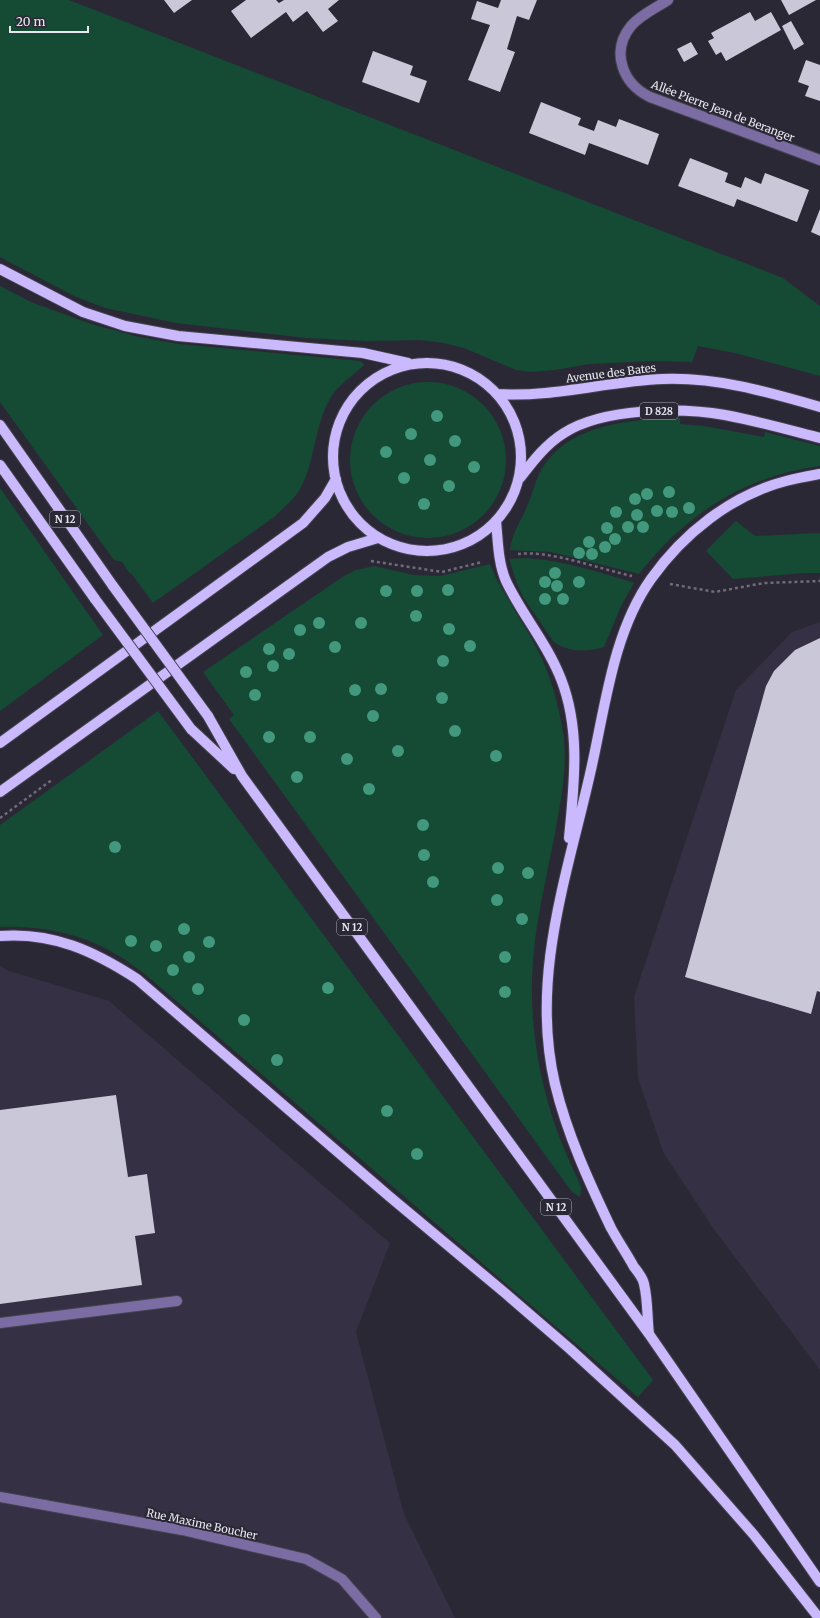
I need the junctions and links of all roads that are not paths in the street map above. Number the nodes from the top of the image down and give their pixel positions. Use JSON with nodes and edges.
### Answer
{"nodes":[{"id":1,"x":668,"y":0,"type":"edge"},
{"id":2,"x":820,"y":160,"type":"edge"},
{"id":3,"x":0,"y":269,"type":"edge"},
{"id":4,"x":414,"y":364,"type":"junction"},
{"id":5,"x":497,"y":394,"type":"junction"},
{"id":6,"x":820,"y":407,"type":"edge"},
{"id":7,"x":0,"y":426,"type":"edge"},
{"id":8,"x":820,"y":438,"type":"edge"},
{"id":9,"x":0,"y":465,"type":"edge"},
{"id":10,"x":820,"y":474,"type":"edge"},
{"id":11,"x":336,"y":479,"type":"junction"},
{"id":12,"x":518,"y":480,"type":"junction"},
{"id":13,"x":496,"y":521,"type":"junction"},
{"id":14,"x":378,"y":538,"type":"junction"},
{"id":15,"x":0,"y":743,"type":"edge"},
{"id":16,"x":242,"y":776,"type":"junction"},
{"id":17,"x":0,"y":792,"type":"edge"},
{"id":18,"x":567,"y":868,"type":"junction"},
{"id":19,"x":0,"y":936,"type":"edge"},
{"id":20,"x":177,"y":1301,"type":"dead end"},
{"id":21,"x":0,"y":1323,"type":"edge"},
{"id":22,"x":649,"y":1334,"type":"junction"},
{"id":23,"x":0,"y":1497,"type":"edge"},
{"id":24,"x":820,"y":1582,"type":"edge"},
{"id":25,"x":376,"y":1618,"type":"edge"},
{"id":26,"x":819,"y":1618,"type":"edge"}],
"edges":[{"from":1,"to":2,"type":"street","name":"Allée Pierre Jean de Beranger"},
{"from":3,"to":4,"type":"main road"},
{"from":4,"to":5,"type":"main road"},
{"from":4,"to":11,"type":"main road"},
{"from":5,"to":6,"type":"main road","name":"Avenue des Bates"},
{"from":5,"to":12,"type":"main road"},
{"from":7,"to":16,"type":"main road","number":"N 12","bridge":true},
{"from":8,"to":12,"type":"main road","number":"D 828"},
{"from":9,"to":16,"type":"main road","number":"N 12","bridge":true},
{"from":10,"to":18,"type":"main road"},
{"from":11,"to":14,"type":"main road"},
{"from":11,"to":15,"type":"main road"},
{"from":12,"to":13,"type":"main road"},
{"from":13,"to":14,"type":"main road"},
{"from":13,"to":18,"type":"main road"},
{"from":14,"to":17,"type":"main road"},
{"from":16,"to":22,"type":"main road","number":"N 12"},
{"from":18,"to":22,"type":"main road"},
{"from":19,"to":26,"type":"main road"},
{"from":20,"to":21,"type":"street"},
{"from":22,"to":24,"type":"main road","number":"N 12"},
{"from":23,"to":25,"type":"street","name":"Rue Maxime Boucher"}]}
